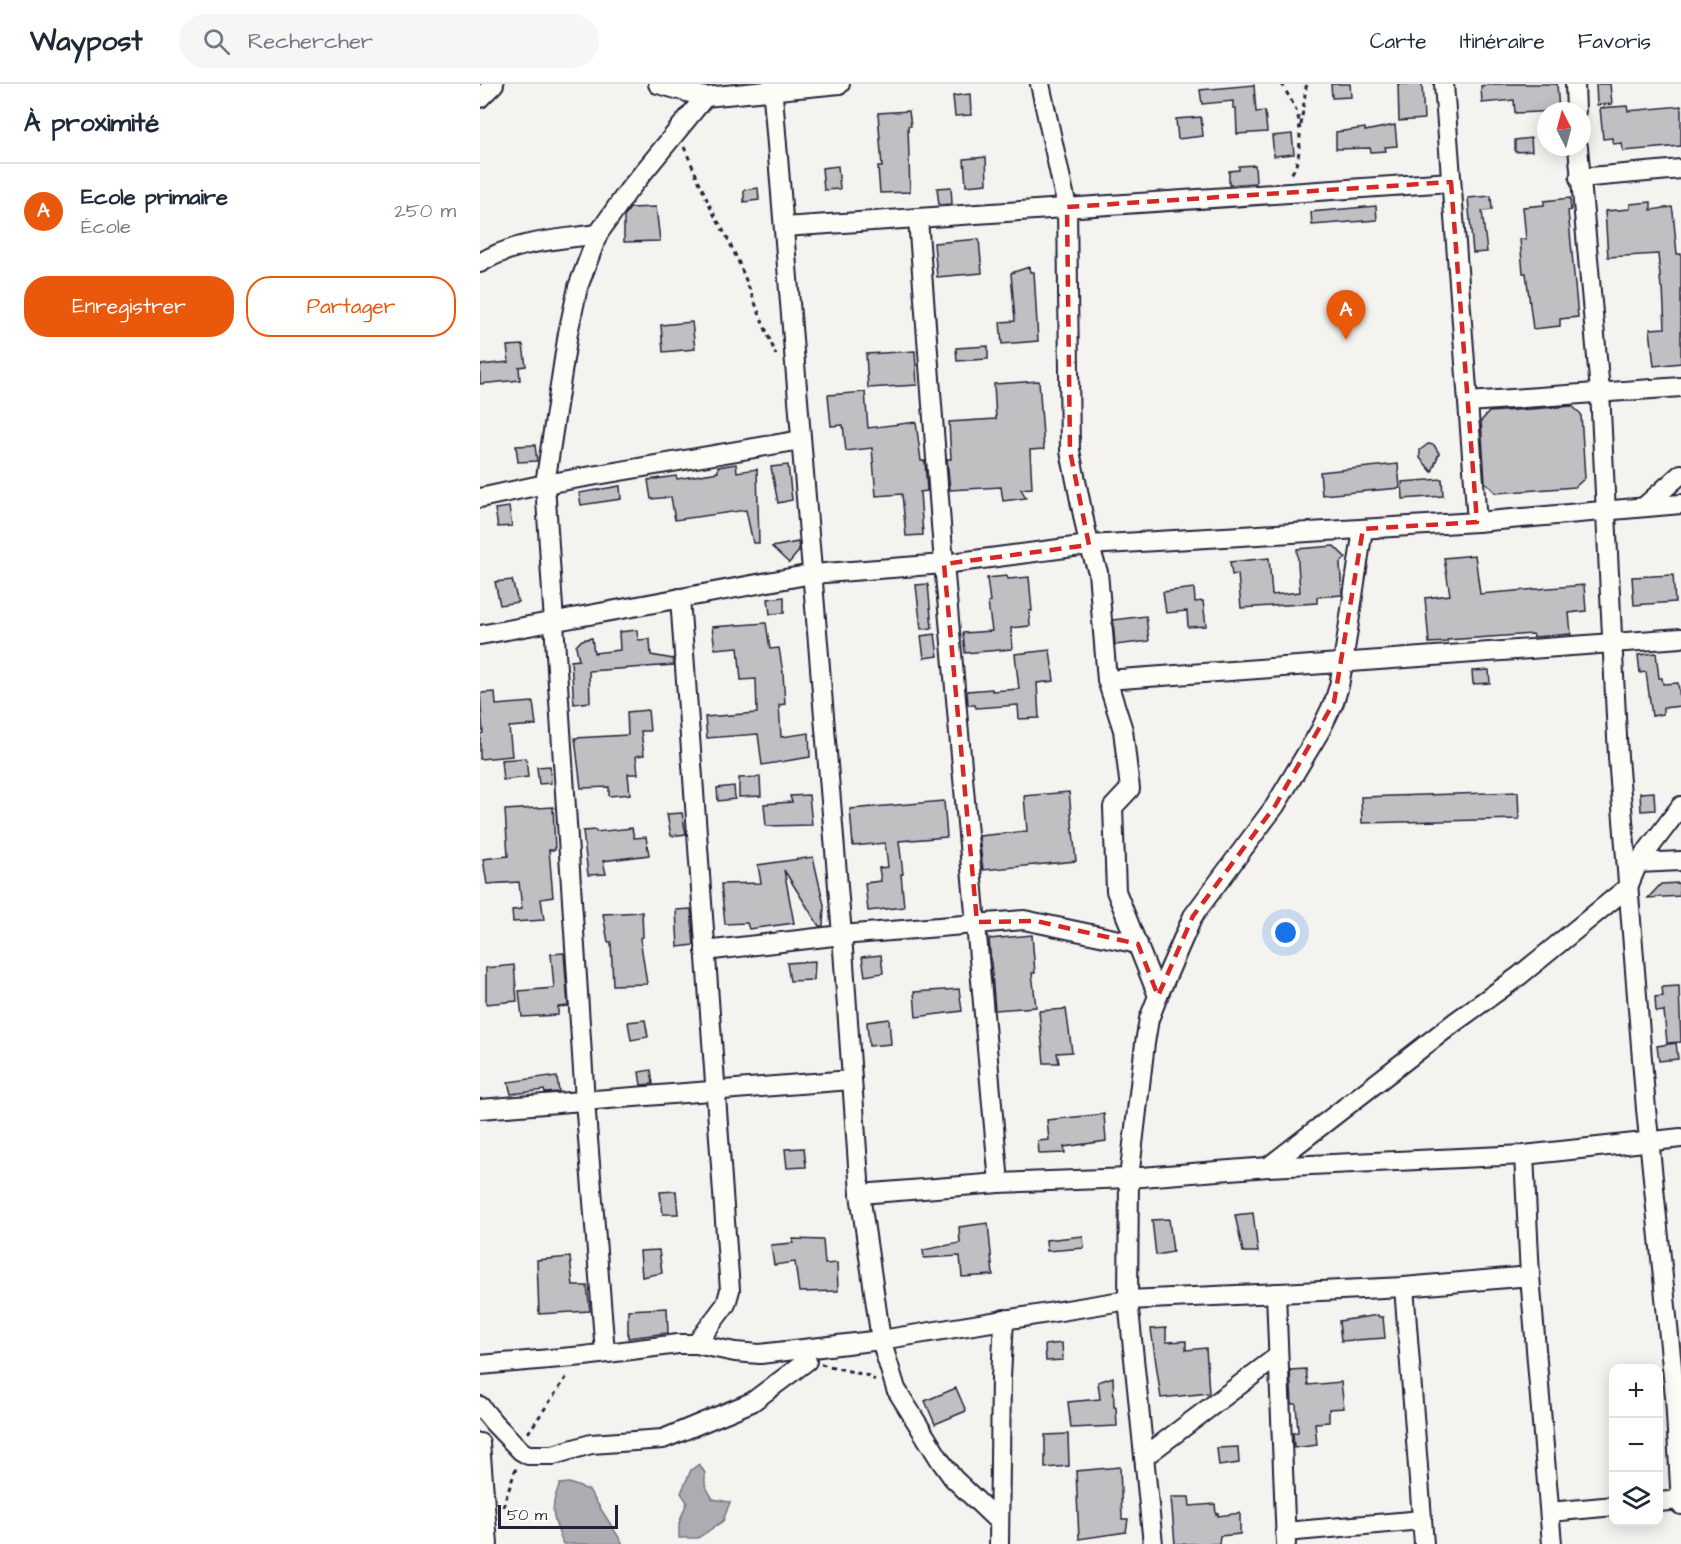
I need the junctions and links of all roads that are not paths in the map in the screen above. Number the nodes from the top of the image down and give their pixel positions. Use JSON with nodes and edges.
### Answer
{"nodes":[{"id":1,"x":494,"y":84,"type":"edge"},
{"id":2,"x":658,"y":84,"type":"edge"},
{"id":3,"x":840,"y":84,"type":"edge"},
{"id":4,"x":1040,"y":84,"type":"edge"},
{"id":5,"x":1444,"y":84,"type":"edge"},
{"id":6,"x":1575,"y":84,"type":"edge"},
{"id":7,"x":773,"y":88,"type":"edge"},
{"id":8,"x":705,"y":97,"type":"junction"},
{"id":9,"x":480,"y":98,"type":"edge"},
{"id":10,"x":1576,"y":102,"type":"edge"},
{"id":11,"x":1578,"y":156,"type":"edge"},
{"id":12,"x":1681,"y":169,"type":"edge"},
{"id":13,"x":1579,"y":178,"type":"junction"},
{"id":14,"x":1451,"y":182,"type":"junction"},
{"id":15,"x":1067,"y":207,"type":"junction"},
{"id":16,"x":918,"y":219,"type":"junction"},
{"id":17,"x":784,"y":227,"type":"junction"},
{"id":18,"x":598,"y":234,"type":"junction"},
{"id":19,"x":480,"y":263,"type":"edge"},
{"id":20,"x":1681,"y":387,"type":"edge"},
{"id":21,"x":1600,"y":391,"type":"junction"},
{"id":22,"x":1468,"y":402,"type":"junction"},
{"id":23,"x":801,"y":440,"type":"junction"},
{"id":24,"x":1681,"y":474,"type":"edge"},
{"id":25,"x":545,"y":484,"type":"junction"},
{"id":26,"x":480,"y":498,"type":"edge"},
{"id":27,"x":1681,"y":504,"type":"edge"},
{"id":28,"x":1645,"y":506,"type":"junction"},
{"id":29,"x":1606,"y":511,"type":"junction"},
{"id":30,"x":1477,"y":522,"type":"junction"},
{"id":31,"x":1363,"y":529,"type":"junction"},
{"id":32,"x":1089,"y":545,"type":"junction"},
{"id":33,"x":944,"y":564,"type":"junction"},
{"id":34,"x":812,"y":574,"type":"junction"},
{"id":35,"x":680,"y":598,"type":"junction"},
{"id":36,"x":555,"y":621,"type":"junction"},
{"id":37,"x":480,"y":635,"type":"edge"},
{"id":38,"x":1681,"y":638,"type":"edge"},
{"id":39,"x":1613,"y":643,"type":"junction"},
{"id":40,"x":1343,"y":663,"type":"junction"},
{"id":41,"x":1107,"y":680,"type":"junction"},
{"id":42,"x":1681,"y":806,"type":"edge"},
{"id":43,"x":1681,"y":861,"type":"edge"},
{"id":44,"x":1638,"y":863,"type":"junction"},
{"id":45,"x":1628,"y":887,"type":"junction"},
{"id":46,"x":977,"y":922,"type":"junction"},
{"id":47,"x":842,"y":935,"type":"junction"},
{"id":48,"x":1138,"y":944,"type":"junction"},
{"id":49,"x":705,"y":951,"type":"junction"},
{"id":50,"x":1158,"y":996,"type":"junction"},
{"id":51,"x":851,"y":1080,"type":"junction"},
{"id":52,"x":715,"y":1090,"type":"junction"},
{"id":53,"x":585,"y":1101,"type":"junction"},
{"id":54,"x":480,"y":1109,"type":"edge"},
{"id":55,"x":1681,"y":1138,"type":"edge"},
{"id":56,"x":1650,"y":1141,"type":"junction"},
{"id":57,"x":1524,"y":1155,"type":"junction"},
{"id":58,"x":1268,"y":1167,"type":"junction"},
{"id":59,"x":1130,"y":1178,"type":"junction"},
{"id":60,"x":999,"y":1183,"type":"junction"},
{"id":61,"x":860,"y":1194,"type":"junction"},
{"id":62,"x":1530,"y":1276,"type":"junction"},
{"id":63,"x":1404,"y":1287,"type":"junction"},
{"id":64,"x":1276,"y":1293,"type":"junction"},
{"id":65,"x":1128,"y":1300,"type":"junction"},
{"id":66,"x":1005,"y":1319,"type":"junction"},
{"id":67,"x":881,"y":1340,"type":"junction"},
{"id":68,"x":696,"y":1344,"type":"junction"},
{"id":69,"x":605,"y":1352,"type":"junction"},
{"id":70,"x":1278,"y":1356,"type":"junction"},
{"id":71,"x":807,"y":1362,"type":"road end"},
{"id":72,"x":480,"y":1365,"type":"edge"},
{"id":73,"x":1678,"y":1396,"type":"edge"},
{"id":74,"x":480,"y":1406,"type":"edge"},
{"id":75,"x":480,"y":1443,"type":"edge"},
{"id":76,"x":1144,"y":1457,"type":"junction"},
{"id":77,"x":1681,"y":1500,"type":"edge"},
{"id":78,"x":1663,"y":1502,"type":"edge"},
{"id":79,"x":1681,"y":1505,"type":"edge"},
{"id":80,"x":1609,"y":1506,"type":"edge"},
{"id":81,"x":1550,"y":1512,"type":"junction"},
{"id":82,"x":1422,"y":1520,"type":"junction"},
{"id":83,"x":999,"y":1522,"type":"junction"},
{"id":84,"x":1286,"y":1538,"type":"edge"},
{"id":85,"x":488,"y":1544,"type":"edge"},
{"id":86,"x":999,"y":1544,"type":"edge"},
{"id":87,"x":1153,"y":1544,"type":"edge"},
{"id":88,"x":1424,"y":1544,"type":"edge"},
{"id":89,"x":1552,"y":1544,"type":"edge"}],
"edges":[{"from":1,"to":9,"type":"street"},
{"from":2,"to":8,"type":"street"},
{"from":3,"to":7,"type":"street"},
{"from":4,"to":15,"type":"street"},
{"from":5,"to":14,"type":"street"},
{"from":6,"to":10,"type":"street"},
{"from":7,"to":8,"type":"street"},
{"from":7,"to":17,"type":"street"},
{"from":8,"to":18,"type":"street"},
{"from":11,"to":13,"type":"street"},
{"from":12,"to":13,"type":"street"},
{"from":13,"to":21,"type":"street"},
{"from":14,"to":15,"type":"street"},
{"from":14,"to":22,"type":"street"},
{"from":15,"to":16,"type":"street"},
{"from":15,"to":32,"type":"street"},
{"from":16,"to":17,"type":"street"},
{"from":16,"to":33,"type":"street"},
{"from":17,"to":23,"type":"street"},
{"from":18,"to":19,"type":"street"},
{"from":18,"to":25,"type":"street"},
{"from":20,"to":21,"type":"street"},
{"from":21,"to":22,"type":"street"},
{"from":21,"to":29,"type":"street"},
{"from":22,"to":30,"type":"street"},
{"from":23,"to":25,"type":"street"},
{"from":23,"to":34,"type":"street"},
{"from":24,"to":28,"type":"street"},
{"from":25,"to":26,"type":"street"},
{"from":25,"to":36,"type":"street"},
{"from":27,"to":28,"type":"street"},
{"from":28,"to":29,"type":"street"},
{"from":29,"to":30,"type":"street"},
{"from":29,"to":39,"type":"street"},
{"from":30,"to":31,"type":"street"},
{"from":31,"to":32,"type":"street"},
{"from":31,"to":40,"type":"street"},
{"from":32,"to":33,"type":"street"},
{"from":32,"to":41,"type":"street"},
{"from":33,"to":34,"type":"street"},
{"from":33,"to":46,"type":"street"},
{"from":34,"to":35,"type":"street"},
{"from":34,"to":47,"type":"street"},
{"from":35,"to":36,"type":"street"},
{"from":35,"to":49,"type":"street"},
{"from":36,"to":37,"type":"street"},
{"from":36,"to":53,"type":"street"},
{"from":38,"to":39,"type":"street"},
{"from":39,"to":40,"type":"street"},
{"from":39,"to":45,"type":"street"},
{"from":40,"to":41,"type":"street"},
{"from":40,"to":50,"type":"street"},
{"from":41,"to":48,"type":"street"},
{"from":42,"to":44,"type":"street"},
{"from":43,"to":44,"type":"street"},
{"from":44,"to":45,"type":"street"},
{"from":45,"to":56,"type":"street"},
{"from":45,"to":58,"type":"street"},
{"from":46,"to":47,"type":"street"},
{"from":46,"to":48,"type":"street"},
{"from":46,"to":60,"type":"street"},
{"from":47,"to":49,"type":"street"},
{"from":47,"to":51,"type":"street"},
{"from":48,"to":50,"type":"street"},
{"from":49,"to":52,"type":"street"},
{"from":50,"to":59,"type":"street"},
{"from":51,"to":52,"type":"street"},
{"from":51,"to":61,"type":"street"},
{"from":52,"to":53,"type":"street"},
{"from":52,"to":68,"type":"street"},
{"from":53,"to":54,"type":"street"},
{"from":53,"to":69,"type":"street"},
{"from":55,"to":56,"type":"street"},
{"from":56,"to":57,"type":"street"},
{"from":56,"to":73,"type":"street"},
{"from":57,"to":58,"type":"street"},
{"from":57,"to":62,"type":"street"},
{"from":58,"to":59,"type":"street"},
{"from":59,"to":60,"type":"street"},
{"from":59,"to":65,"type":"street"},
{"from":60,"to":61,"type":"street"},
{"from":61,"to":67,"type":"street"},
{"from":62,"to":63,"type":"street"},
{"from":62,"to":81,"type":"street"},
{"from":63,"to":64,"type":"street"},
{"from":63,"to":82,"type":"street"},
{"from":64,"to":65,"type":"street"},
{"from":64,"to":70,"type":"street"},
{"from":65,"to":66,"type":"street"},
{"from":65,"to":76,"type":"street"},
{"from":66,"to":67,"type":"street"},
{"from":66,"to":83,"type":"street"},
{"from":67,"to":68,"type":"street"},
{"from":67,"to":83,"type":"street"},
{"from":68,"to":69,"type":"street"},
{"from":69,"to":72,"type":"street"},
{"from":70,"to":76,"type":"street"},
{"from":70,"to":84,"type":"street"},
{"from":71,"to":74,"type":"street"},
{"from":73,"to":77,"type":"street"},
{"from":75,"to":85,"type":"street"},
{"from":76,"to":87,"type":"street"},
{"from":77,"to":78,"type":"street"},
{"from":77,"to":79,"type":"street"},
{"from":80,"to":81,"type":"street"},
{"from":81,"to":89,"type":"street"},
{"from":82,"to":84,"type":"street"},
{"from":82,"to":88,"type":"street"},
{"from":83,"to":86,"type":"street"}]}
